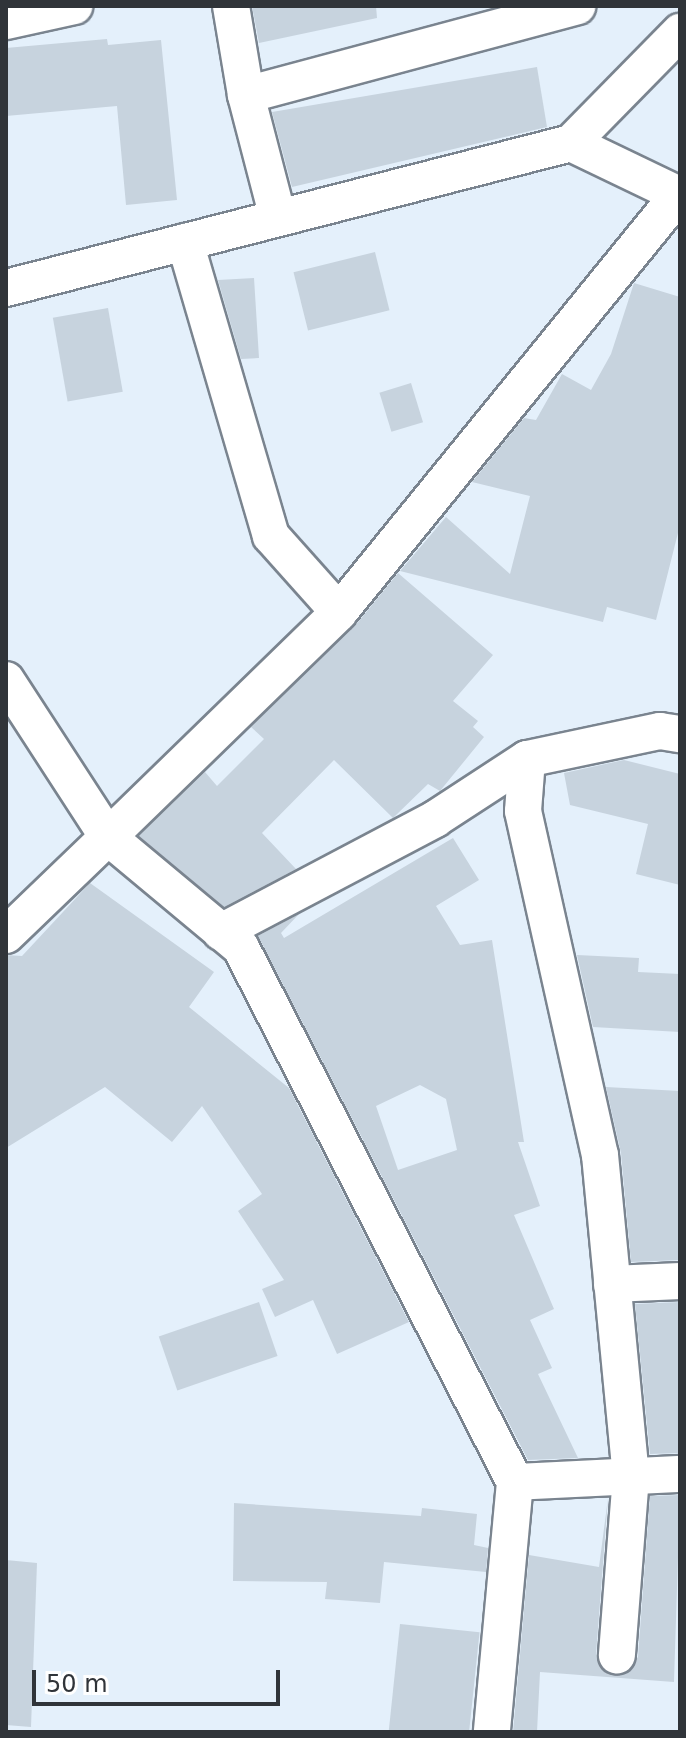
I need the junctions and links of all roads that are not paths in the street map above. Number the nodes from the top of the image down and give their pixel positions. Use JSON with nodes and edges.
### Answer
{"nodes":[{"id":1,"x":231,"y":6,"type":"edge"},
{"id":2,"x":577,"y":6,"type":"edge"},
{"id":3,"x":57,"y":8,"type":"edge"},
{"id":4,"x":6,"y":21,"type":"edge"},
{"id":5,"x":680,"y":32,"type":"edge"},
{"id":6,"x":246,"y":95,"type":"junction"},
{"id":7,"x":571,"y":143,"type":"junction"},
{"id":8,"x":679,"y":194,"type":"edge"},
{"id":9,"x":278,"y":218,"type":"junction"},
{"id":10,"x":185,"y":242,"type":"junction"},
{"id":11,"x":6,"y":288,"type":"edge"},
{"id":12,"x":339,"y":612,"type":"junction"},
{"id":13,"x":6,"y":680,"type":"edge"},
{"id":14,"x":680,"y":734,"type":"edge"},
{"id":15,"x":527,"y":759,"type":"junction"},
{"id":16,"x":108,"y":837,"type":"junction"},
{"id":17,"x":221,"y":932,"type":"junction"},
{"id":18,"x":6,"y":935,"type":"edge"},
{"id":19,"x":680,"y":1281,"type":"edge"},
{"id":20,"x":612,"y":1284,"type":"junction"},
{"id":21,"x":680,"y":1474,"type":"edge"},
{"id":22,"x":631,"y":1476,"type":"junction"},
{"id":23,"x":515,"y":1482,"type":"junction"},
{"id":24,"x":617,"y":1655,"type":"dead end"},
{"id":25,"x":492,"y":1732,"type":"edge"}],
"edges":[{"from":1,"to":6,"type":"street"},
{"from":2,"to":6,"type":"street"},
{"from":3,"to":4,"type":"street"},
{"from":5,"to":7,"type":"street"},
{"from":6,"to":9,"type":"street"},
{"from":7,"to":8,"type":"street"},
{"from":7,"to":9,"type":"street"},
{"from":8,"to":12,"type":"street"},
{"from":9,"to":10,"type":"street"},
{"from":10,"to":11,"type":"street"},
{"from":10,"to":12,"type":"street"},
{"from":12,"to":16,"type":"street"},
{"from":13,"to":16,"type":"street"},
{"from":14,"to":15,"type":"street"},
{"from":15,"to":17,"type":"street"},
{"from":15,"to":20,"type":"street"},
{"from":16,"to":17,"type":"street"},
{"from":16,"to":18,"type":"street"},
{"from":17,"to":23,"type":"street"},
{"from":19,"to":20,"type":"street"},
{"from":20,"to":22,"type":"street"},
{"from":21,"to":22,"type":"street"},
{"from":22,"to":23,"type":"street"},
{"from":22,"to":24,"type":"street"},
{"from":23,"to":25,"type":"street"}]}
